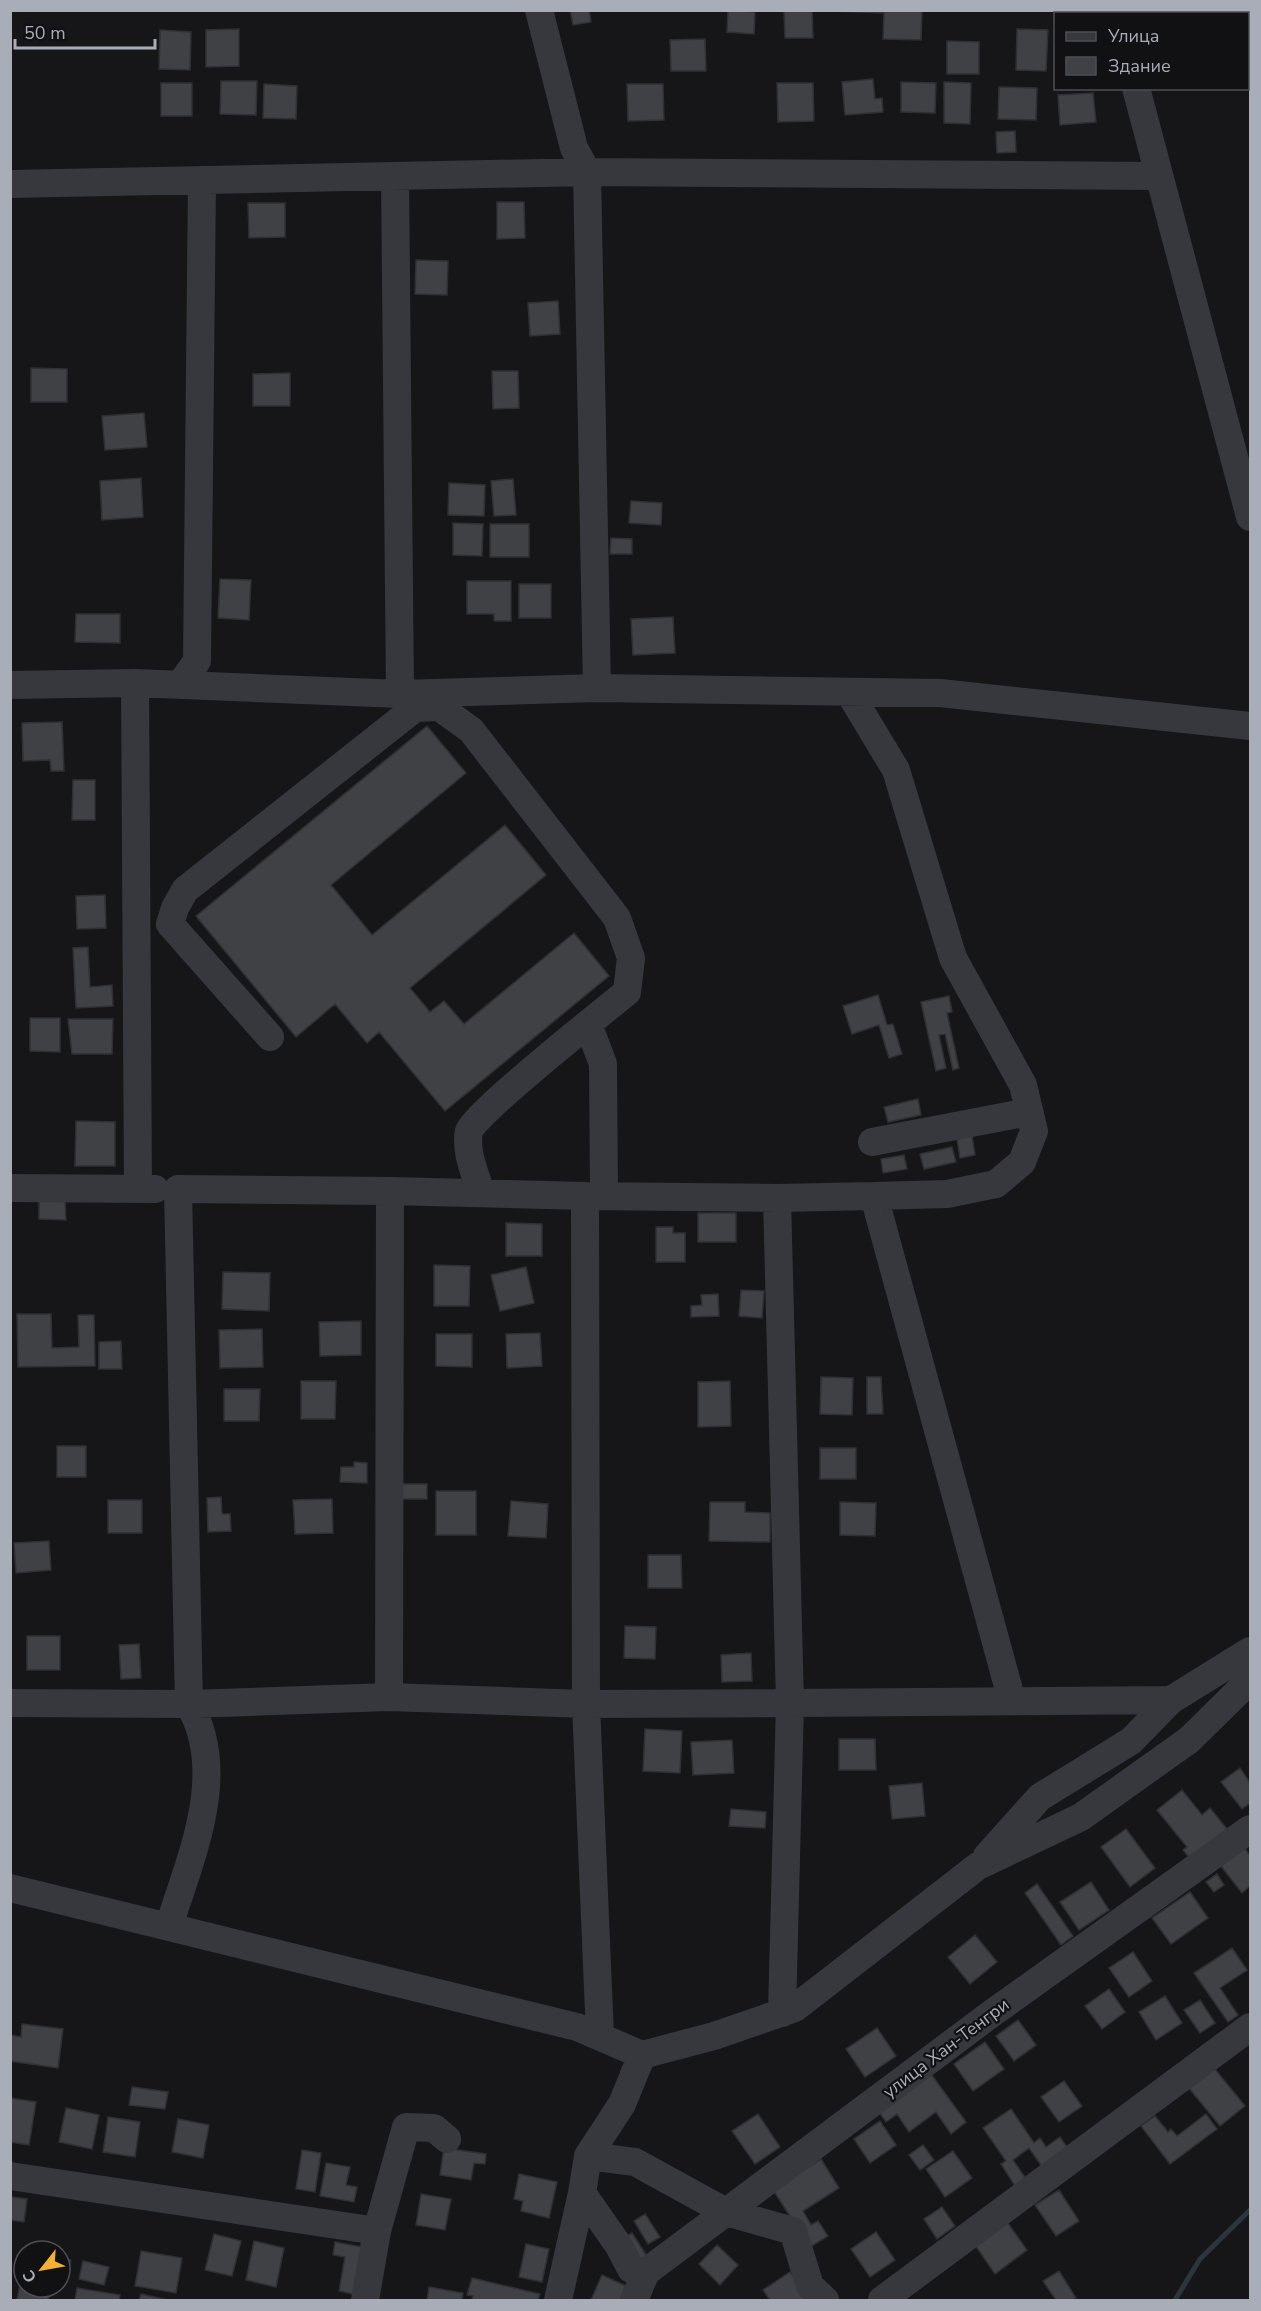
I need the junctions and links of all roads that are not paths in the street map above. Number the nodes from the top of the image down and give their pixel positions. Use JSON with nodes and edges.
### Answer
{"nodes":[{"id":1,"x":539,"y":10,"type":"edge"},
{"id":2,"x":1137,"y":90,"type":"edge"},
{"id":3,"x":587,"y":172,"type":"junction"},
{"id":4,"x":1159,"y":176,"type":"junction"},
{"id":5,"x":395,"y":177,"type":"junction"},
{"id":6,"x":202,"y":180,"type":"junction"},
{"id":7,"x":10,"y":184,"type":"edge"},
{"id":8,"x":1251,"y":518,"type":"edge"},
{"id":9,"x":135,"y":683,"type":"junction"},
{"id":10,"x":10,"y":685,"type":"edge"},
{"id":11,"x":180,"y":685,"type":"junction"},
{"id":12,"x":597,"y":688,"type":"junction"},
{"id":13,"x":849,"y":692,"type":"junction"},
{"id":14,"x":400,"y":694,"type":"junction"},
{"id":15,"x":1251,"y":726,"type":"edge"},
{"id":16,"x":588,"y":1024,"type":"junction"},
{"id":17,"x":270,"y":1037,"type":"dead end"},
{"id":18,"x":1029,"y":1112,"type":"junction"},
{"id":19,"x":872,"y":1142,"type":"dead end"},
{"id":20,"x":10,"y":1188,"type":"edge"},
{"id":21,"x":138,"y":1189,"type":"junction"},
{"id":22,"x":178,"y":1189,"type":"junction"},
{"id":23,"x":390,"y":1191,"type":"junction"},
{"id":24,"x":481,"y":1193,"type":"junction"},
{"id":25,"x":595,"y":1196,"type":"junction"},
{"id":26,"x":874,"y":1196,"type":"junction"},
{"id":27,"x":777,"y":1198,"type":"junction"},
{"id":28,"x":1251,"y":1651,"type":"edge"},
{"id":29,"x":1251,"y":1680,"type":"edge"},
{"id":30,"x":389,"y":1697,"type":"junction"},
{"id":31,"x":1171,"y":1700,"type":"junction"},
{"id":32,"x":1012,"y":1701,"type":"junction"},
{"id":33,"x":10,"y":1703,"type":"edge"},
{"id":34,"x":790,"y":1703,"type":"junction"},
{"id":35,"x":189,"y":1704,"type":"junction"},
{"id":36,"x":586,"y":1704,"type":"junction"},
{"id":37,"x":1251,"y":1829,"type":"edge"},
{"id":38,"x":978,"y":1866,"type":"junction"},
{"id":39,"x":10,"y":1887,"type":"edge"},
{"id":40,"x":169,"y":1926,"type":"junction"},
{"id":41,"x":782,"y":2013,"type":"junction"},
{"id":42,"x":1251,"y":2027,"type":"edge"},
{"id":43,"x":600,"y":2037,"type":"junction"},
{"id":44,"x":642,"y":2055,"type":"junction"},
{"id":45,"x":447,"y":2139,"type":"dead end"},
{"id":46,"x":588,"y":2156,"type":"junction"},
{"id":47,"x":10,"y":2176,"type":"edge"},
{"id":48,"x":582,"y":2193,"type":"junction"},
{"id":49,"x":726,"y":2212,"type":"junction"},
{"id":50,"x":377,"y":2231,"type":"junction"},
{"id":51,"x":646,"y":2272,"type":"junction"},
{"id":52,"x":365,"y":2301,"type":"edge"},
{"id":53,"x":558,"y":2301,"type":"edge"},
{"id":54,"x":634,"y":2301,"type":"edge"},
{"id":55,"x":825,"y":2301,"type":"edge"},
{"id":56,"x":882,"y":2301,"type":"edge"}],
"edges":[{"from":1,"to":3,"type":"street"},
{"from":2,"to":4,"type":"street"},
{"from":3,"to":4,"type":"street"},
{"from":3,"to":5,"type":"street"},
{"from":3,"to":12,"type":"street"},
{"from":4,"to":8,"type":"street"},
{"from":5,"to":6,"type":"street"},
{"from":5,"to":14,"type":"street"},
{"from":6,"to":7,"type":"street"},
{"from":6,"to":11,"type":"street"},
{"from":9,"to":10,"type":"street"},
{"from":9,"to":11,"type":"street"},
{"from":9,"to":21,"type":"street"},
{"from":11,"to":14,"type":"street"},
{"from":12,"to":13,"type":"street"},
{"from":12,"to":14,"type":"street"},
{"from":13,"to":15,"type":"street"},
{"from":13,"to":18,"type":"street"},
{"from":16,"to":17,"type":"street"},
{"from":16,"to":24,"type":"street"},
{"from":16,"to":25,"type":"street"},
{"from":18,"to":19,"type":"street"},
{"from":18,"to":26,"type":"street"},
{"from":20,"to":21,"type":"street"},
{"from":21,"to":22,"type":"street"},
{"from":22,"to":23,"type":"street"},
{"from":22,"to":35,"type":"street"},
{"from":23,"to":24,"type":"street"},
{"from":23,"to":30,"type":"street"},
{"from":24,"to":25,"type":"street"},
{"from":25,"to":27,"type":"street"},
{"from":25,"to":36,"type":"street"},
{"from":26,"to":27,"type":"street"},
{"from":26,"to":32,"type":"street"},
{"from":27,"to":34,"type":"street"},
{"from":28,"to":31,"type":"street"},
{"from":29,"to":38,"type":"street"},
{"from":30,"to":35,"type":"street"},
{"from":30,"to":36,"type":"street"},
{"from":31,"to":32,"type":"street"},
{"from":31,"to":38,"type":"street"},
{"from":32,"to":34,"type":"street"},
{"from":33,"to":35,"type":"street"},
{"from":34,"to":36,"type":"street"},
{"from":34,"to":41,"type":"street"},
{"from":35,"to":40,"type":"street"},
{"from":36,"to":43,"type":"street"},
{"from":37,"to":49,"type":"street","name":"улица Хан-Тенгри"},
{"from":38,"to":41,"type":"street"},
{"from":39,"to":40,"type":"street"},
{"from":40,"to":43,"type":"street"},
{"from":41,"to":44,"type":"street"},
{"from":42,"to":56,"type":"street"},
{"from":43,"to":44,"type":"street"},
{"from":44,"to":46,"type":"street"},
{"from":45,"to":50,"type":"street"},
{"from":46,"to":48,"type":"street"},
{"from":46,"to":49,"type":"street"},
{"from":47,"to":50,"type":"street"},
{"from":48,"to":51,"type":"street"},
{"from":48,"to":53,"type":"street"},
{"from":49,"to":51,"type":"street","name":"улица Хан-Тенгри"},
{"from":49,"to":55,"type":"street"},
{"from":50,"to":52,"type":"street"},
{"from":51,"to":54,"type":"street"}]}
